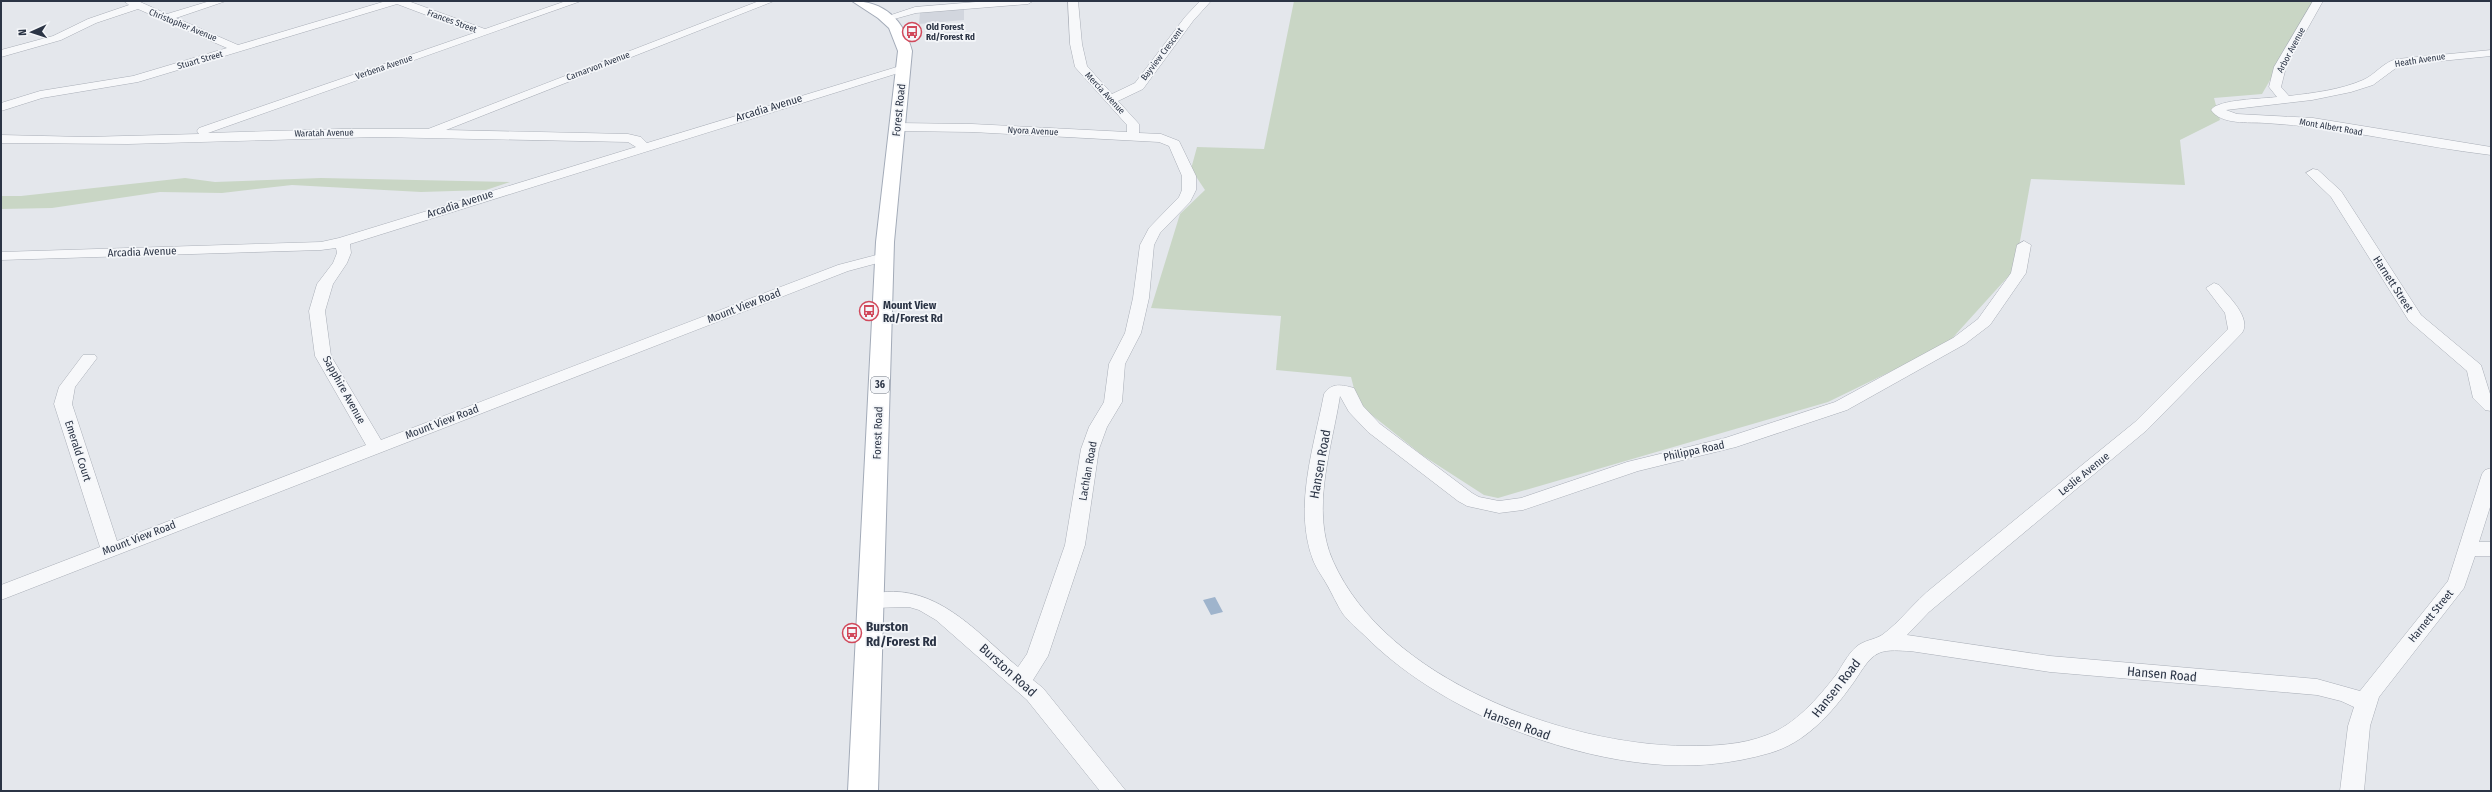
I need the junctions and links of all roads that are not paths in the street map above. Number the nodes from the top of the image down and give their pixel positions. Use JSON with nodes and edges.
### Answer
{"nodes":[{"id":1,"x":221,"y":1,"type":"edge"},
{"id":2,"x":397,"y":1,"type":"edge"},
{"id":3,"x":576,"y":1,"type":"edge"},
{"id":4,"x":769,"y":1,"type":"edge"},
{"id":5,"x":859,"y":1,"type":"edge"},
{"id":6,"x":1028,"y":1,"type":"edge"},
{"id":7,"x":1073,"y":1,"type":"edge"},
{"id":8,"x":1206,"y":1,"type":"edge"},
{"id":9,"x":2318,"y":1,"type":"edge"},
{"id":10,"x":133,"y":3,"type":"edge"},
{"id":11,"x":915,"y":10,"type":"junction"},
{"id":12,"x":893,"y":11,"type":"edge"},
{"id":13,"x":167,"y":16,"type":"junction"},
{"id":14,"x":483,"y":32,"type":"junction"},
{"id":15,"x":238,"y":49,"type":"junction"},
{"id":16,"x":2491,"y":53,"type":"edge"},
{"id":17,"x":1,"y":54,"type":"edge"},
{"id":18,"x":904,"y":68,"type":"junction"},
{"id":19,"x":1112,"y":99,"type":"junction"},
{"id":20,"x":2285,"y":99,"type":"junction"},
{"id":21,"x":1,"y":107,"type":"edge"},
{"id":22,"x":898,"y":127,"type":"junction"},
{"id":23,"x":428,"y":133,"type":"junction"},
{"id":24,"x":194,"y":136,"type":"junction"},
{"id":25,"x":1133,"y":136,"type":"junction"},
{"id":26,"x":1,"y":139,"type":"edge"},
{"id":27,"x":1168,"y":139,"type":"joint"},
{"id":28,"x":644,"y":147,"type":"junction"},
{"id":29,"x":2491,"y":150,"type":"edge"},
{"id":30,"x":2313,"y":173,"type":"dead end"},
{"id":31,"x":342,"y":242,"type":"junction"},
{"id":32,"x":2024,"y":245,"type":"dead end"},
{"id":33,"x":1,"y":256,"type":"edge"},
{"id":34,"x":884,"y":257,"type":"junction"},
{"id":35,"x":2214,"y":288,"type":"dead end"},
{"id":36,"x":89,"y":358,"type":"dead end"},
{"id":37,"x":1339,"y":390,"type":"joint"},
{"id":38,"x":2491,"y":406,"type":"edge"},
{"id":39,"x":376,"y":447,"type":"junction"},
{"id":40,"x":2491,"y":474,"type":"edge"},
{"id":41,"x":2466,"y":549,"type":"junction"},
{"id":42,"x":2491,"y":549,"type":"edge"},
{"id":43,"x":110,"y":550,"type":"junction"},
{"id":44,"x":1,"y":593,"type":"edge"},
{"id":45,"x":871,"y":601,"type":"junction"},
{"id":46,"x":1887,"y":643,"type":"junction"},
{"id":47,"x":1022,"y":680,"type":"junction"},
{"id":48,"x":2365,"y":703,"type":"junction"},
{"id":49,"x":863,"y":791,"type":"edge"},
{"id":50,"x":1114,"y":791,"type":"edge"},
{"id":51,"x":2352,"y":791,"type":"edge"}],
"edges":[{"from":1,"to":13,"type":"street"},
{"from":2,"to":14,"type":"street","name":"Frances Street"},
{"from":2,"to":15,"type":"street","name":"Stuart Street"},
{"from":3,"to":14,"type":"street","name":"Verbena Avenue"},
{"from":4,"to":23,"type":"street","name":"Carnarvon Avenue"},
{"from":5,"to":12,"type":"main road","name":"Forest Road","number":"36"},
{"from":6,"to":11,"type":"street"},
{"from":7,"to":19,"type":"street","name":"Mercia Avenue"},
{"from":8,"to":19,"type":"street","name":"Bayview Crescent"},
{"from":9,"to":20,"type":"street","name":"Arbor Avenue"},
{"from":10,"to":13,"type":"street","name":"Christopher Avenue"},
{"from":10,"to":17,"type":"street"},
{"from":11,"to":12,"type":"street"},
{"from":11,"to":12,"type":"street"},
{"from":12,"to":18,"type":"main road","name":"Forest Road","number":"36"},
{"from":13,"to":15,"type":"street","name":"Christopher Avenue"},
{"from":14,"to":24,"type":"street","name":"Verbena Avenue"},
{"from":15,"to":21,"type":"street","name":"Stuart Street"},
{"from":16,"to":20,"type":"street","name":"Heath Avenue"},
{"from":18,"to":22,"type":"main road","name":"Forest Road","number":"36"},
{"from":18,"to":28,"type":"street","name":"Arcadia Avenue"},
{"from":19,"to":25,"type":"street","name":"Mercia Avenue"},
{"from":20,"to":29,"type":"street","name":"Mont Albert Road"},
{"from":22,"to":25,"type":"street","name":"Nyora Avenue"},
{"from":22,"to":34,"type":"main road","name":"Forest Road","number":"36"},
{"from":23,"to":24,"type":"street","name":"Waratah Avenue"},
{"from":23,"to":28,"type":"street","name":"Waratah Avenue"},
{"from":24,"to":26,"type":"street","name":"Waratah Avenue"},
{"from":25,"to":27,"type":"street","name":"Nyora Avenue"},
{"from":27,"to":47,"type":"street","name":"Lachlan Road"},
{"from":28,"to":31,"type":"street","name":"Arcadia Avenue"},
{"from":30,"to":38,"type":"street","name":"Harnett Street"},
{"from":31,"to":33,"type":"street","name":"Arcadia Avenue"},
{"from":31,"to":39,"type":"street","name":"Sapphire Avenue"},
{"from":32,"to":37,"type":"street","name":"Philippa Road"},
{"from":34,"to":39,"type":"street","name":"Mount View Road"},
{"from":34,"to":45,"type":"main road","name":"Forest Road","number":"36"},
{"from":35,"to":46,"type":"street","name":"Leslie Avenue"},
{"from":36,"to":43,"type":"street","name":"Emerald Court"},
{"from":37,"to":46,"type":"street","name":"Hansen Road"},
{"from":39,"to":43,"type":"street","name":"Mount View Road"},
{"from":40,"to":41,"type":"street","name":"Harnett Street"},
{"from":41,"to":42,"type":"street"},
{"from":41,"to":48,"type":"street","name":"Harnett Street"},
{"from":43,"to":44,"type":"street","name":"Mount View Road"},
{"from":45,"to":47,"type":"street","name":"Burston Road"},
{"from":45,"to":49,"type":"main road","name":"Forest Road","number":"36"},
{"from":46,"to":48,"type":"street","name":"Hansen Road"},
{"from":47,"to":50,"type":"street","name":"Burston Road"},
{"from":48,"to":51,"type":"street"}]}
